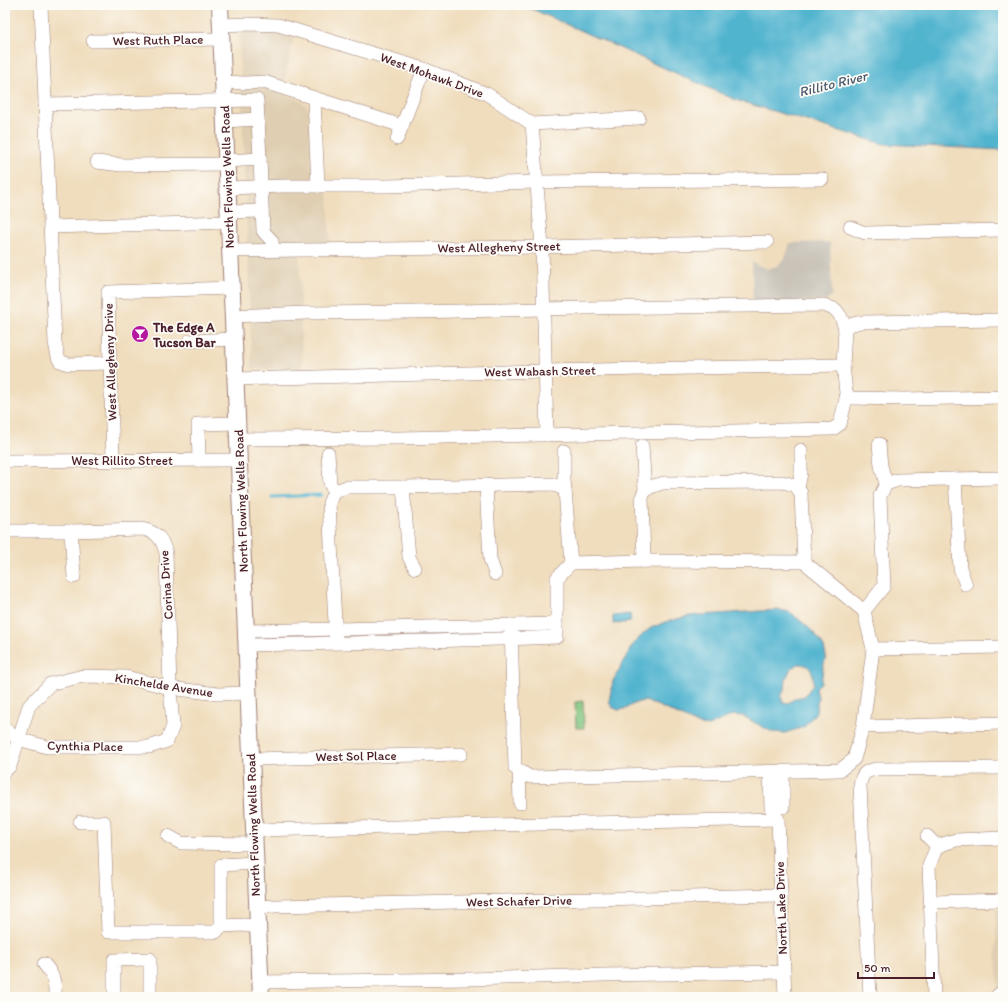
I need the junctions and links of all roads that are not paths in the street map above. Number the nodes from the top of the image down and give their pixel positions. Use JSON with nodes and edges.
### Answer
{"nodes":[{"id":1,"x":41,"y":5,"type":"edge"},
{"id":2,"x":220,"y":5,"type":"edge"},
{"id":3,"x":222,"y":32,"type":"junction"},
{"id":4,"x":93,"y":40,"type":"dead end"},
{"id":5,"x":424,"y":69,"type":"junction"},
{"id":6,"x":224,"y":82,"type":"junction"},
{"id":7,"x":256,"y":82,"type":"junction"},
{"id":8,"x":314,"y":98,"type":"junction"},
{"id":9,"x":257,"y":100,"type":"junction"},
{"id":10,"x":224,"y":101,"type":"junction"},
{"id":11,"x":45,"y":104,"type":"junction"},
{"id":12,"x":639,"y":118,"type":"dead end"},
{"id":13,"x":258,"y":119,"type":"junction"},
{"id":14,"x":225,"y":121,"type":"junction"},
{"id":15,"x":532,"y":124,"type":"junction"},
{"id":16,"x":402,"y":126,"type":"junction"},
{"id":17,"x":397,"y":139,"type":"dead end"},
{"id":18,"x":260,"y":159,"type":"junction"},
{"id":19,"x":97,"y":162,"type":"dead end"},
{"id":20,"x":227,"y":162,"type":"junction"},
{"id":21,"x":822,"y":179,"type":"dead end"},
{"id":22,"x":537,"y":182,"type":"junction"},
{"id":23,"x":261,"y":186,"type":"junction"},
{"id":24,"x":318,"y":186,"type":"junction"},
{"id":25,"x":228,"y":188,"type":"junction"},
{"id":26,"x":262,"y":211,"type":"junction"},
{"id":27,"x":229,"y":217,"type":"junction"},
{"id":28,"x":50,"y":227,"type":"junction"},
{"id":29,"x":850,"y":227,"type":"dead end"},
{"id":30,"x":1003,"y":230,"type":"edge"},
{"id":31,"x":767,"y":242,"type":"dead end"},
{"id":32,"x":542,"y":247,"type":"junction"},
{"id":33,"x":230,"y":250,"type":"junction"},
{"id":34,"x":273,"y":250,"type":"junction"},
{"id":35,"x":232,"y":288,"type":"junction"},
{"id":36,"x":544,"y":309,"type":"junction"},
{"id":37,"x":233,"y":316,"type":"junction"},
{"id":38,"x":1003,"y":320,"type":"edge"},
{"id":39,"x":845,"y":329,"type":"junction"},
{"id":40,"x":234,"y":339,"type":"junction"},
{"id":41,"x":189,"y":341,"type":"dead end"},
{"id":42,"x":110,"y":363,"type":"junction"},
{"id":43,"x":843,"y":365,"type":"junction"},
{"id":44,"x":545,"y":371,"type":"junction"},
{"id":45,"x":236,"y":379,"type":"junction"},
{"id":46,"x":847,"y":394,"type":"junction"},
{"id":47,"x":1003,"y":397,"type":"edge"},
{"id":48,"x":238,"y":431,"type":"junction"},
{"id":49,"x":547,"y":435,"type":"junction"},
{"id":50,"x":879,"y":444,"type":"dead end"},
{"id":51,"x":642,"y":446,"type":"dead end"},
{"id":52,"x":801,"y":450,"type":"dead end"},
{"id":53,"x":564,"y":451,"type":"dead end"},
{"id":54,"x":328,"y":453,"type":"dead end"},
{"id":55,"x":113,"y":460,"type":"junction"},
{"id":56,"x":199,"y":460,"type":"junction"},
{"id":57,"x":239,"y":460,"type":"junction"},
{"id":58,"x":5,"y":461,"type":"edge"},
{"id":59,"x":1003,"y":478,"type":"edge"},
{"id":60,"x":955,"y":479,"type":"junction"},
{"id":61,"x":886,"y":484,"type":"junction"},
{"id":62,"x":486,"y":485,"type":"junction"},
{"id":63,"x":403,"y":487,"type":"junction"},
{"id":64,"x":798,"y":488,"type":"junction"},
{"id":65,"x":644,"y":490,"type":"junction"},
{"id":66,"x":334,"y":491,"type":"junction"},
{"id":67,"x":565,"y":491,"type":"junction"},
{"id":68,"x":5,"y":531,"type":"edge"},
{"id":69,"x":71,"y":531,"type":"junction"},
{"id":70,"x":644,"y":561,"type":"junction"},
{"id":71,"x":804,"y":562,"type":"junction"},
{"id":72,"x":571,"y":563,"type":"junction"},
{"id":73,"x":415,"y":568,"type":"dead end"},
{"id":74,"x":495,"y":574,"type":"dead end"},
{"id":75,"x":74,"y":577,"type":"dead end"},
{"id":76,"x":966,"y":586,"type":"dead end"},
{"id":77,"x":864,"y":611,"type":"junction"},
{"id":78,"x":557,"y":624,"type":"junction"},
{"id":79,"x":511,"y":625,"type":"junction"},
{"id":80,"x":453,"y":626,"type":"junction"},
{"id":81,"x":396,"y":628,"type":"junction"},
{"id":82,"x":335,"y":629,"type":"junction"},
{"id":83,"x":246,"y":638,"type":"junction"},
{"id":84,"x":511,"y":639,"type":"junction"},
{"id":85,"x":453,"y":640,"type":"junction"},
{"id":86,"x":396,"y":642,"type":"junction"},
{"id":87,"x":336,"y":643,"type":"junction"},
{"id":88,"x":1003,"y":646,"type":"edge"},
{"id":89,"x":873,"y":648,"type":"junction"},
{"id":90,"x":170,"y":688,"type":"junction"},
{"id":91,"x":248,"y":693,"type":"junction"},
{"id":92,"x":1003,"y":723,"type":"edge"},
{"id":93,"x":863,"y":727,"type":"junction"},
{"id":94,"x":5,"y":729,"type":"edge"},
{"id":95,"x":18,"y":738,"type":"junction"},
{"id":96,"x":167,"y":741,"type":"joint"},
{"id":97,"x":461,"y":754,"type":"dead end"},
{"id":98,"x":251,"y":759,"type":"junction"},
{"id":99,"x":1003,"y":768,"type":"edge"},
{"id":100,"x":518,"y":770,"type":"junction"},
{"id":101,"x":5,"y":771,"type":"edge"},
{"id":102,"x":520,"y":803,"type":"dead end"},
{"id":103,"x":80,"y":822,"type":"dead end"},
{"id":104,"x":168,"y":836,"type":"dead end"},
{"id":105,"x":927,"y":836,"type":"dead end"},
{"id":106,"x":254,"y":837,"type":"junction"},
{"id":107,"x":1003,"y":838,"type":"edge"},
{"id":108,"x":937,"y":846,"type":"junction"},
{"id":109,"x":255,"y":863,"type":"junction"},
{"id":110,"x":781,"y":895,"type":"junction"},
{"id":111,"x":1003,"y":900,"type":"edge"},
{"id":112,"x":931,"y":902,"type":"junction"},
{"id":113,"x":257,"y":907,"type":"junction"},
{"id":114,"x":221,"y":926,"type":"junction"},
{"id":115,"x":258,"y":927,"type":"junction"},
{"id":116,"x":44,"y":964,"type":"dead end"},
{"id":117,"x":784,"y":972,"type":"junction"},
{"id":118,"x":260,"y":989,"type":"edge"},
{"id":119,"x":1003,"y":991,"type":"edge"},
{"id":120,"x":55,"y":997,"type":"edge"},
{"id":121,"x":114,"y":997,"type":"edge"},
{"id":122,"x":150,"y":997,"type":"edge"},
{"id":123,"x":785,"y":997,"type":"edge"},
{"id":124,"x":870,"y":997,"type":"edge"},
{"id":125,"x":934,"y":997,"type":"edge"},
{"id":126,"x":998,"y":997,"type":"edge"}],
"edges":[{"from":1,"to":11,"type":"street"},
{"from":2,"to":3,"type":"main road","name":"North Flowing Wells Road"},
{"from":3,"to":4,"type":"street","name":"West Ruth Place"},
{"from":3,"to":5,"type":"street","name":"West Mohawk Drive"},
{"from":3,"to":6,"type":"main road","name":"North Flowing Wells Road"},
{"from":5,"to":15,"type":"street","name":"West Mohawk Drive"},
{"from":5,"to":16,"type":"street"},
{"from":6,"to":7,"type":"street"},
{"from":6,"to":10,"type":"main road","name":"North Flowing Wells Road"},
{"from":7,"to":8,"type":"street"},
{"from":7,"to":9,"type":"street"},
{"from":8,"to":16,"type":"street"},
{"from":8,"to":24,"type":"street"},
{"from":9,"to":10,"type":"street"},
{"from":9,"to":13,"type":"street"},
{"from":10,"to":11,"type":"street"},
{"from":10,"to":14,"type":"main road","name":"North Flowing Wells Road"},
{"from":11,"to":28,"type":"street"},
{"from":12,"to":15,"type":"street"},
{"from":13,"to":14,"type":"street"},
{"from":13,"to":18,"type":"street"},
{"from":14,"to":20,"type":"main road","name":"North Flowing Wells Road"},
{"from":15,"to":22,"type":"street"},
{"from":16,"to":17,"type":"street"},
{"from":18,"to":20,"type":"street"},
{"from":18,"to":23,"type":"street"},
{"from":19,"to":20,"type":"street"},
{"from":20,"to":25,"type":"main road","name":"North Flowing Wells Road"},
{"from":21,"to":22,"type":"street"},
{"from":22,"to":24,"type":"street"},
{"from":22,"to":32,"type":"street"},
{"from":23,"to":24,"type":"street"},
{"from":23,"to":25,"type":"street"},
{"from":23,"to":26,"type":"street"},
{"from":25,"to":27,"type":"main road","name":"North Flowing Wells Road"},
{"from":26,"to":27,"type":"street"},
{"from":26,"to":34,"type":"street"},
{"from":27,"to":28,"type":"street"},
{"from":27,"to":33,"type":"main road","name":"North Flowing Wells Road"},
{"from":28,"to":42,"type":"street"},
{"from":29,"to":30,"type":"street"},
{"from":31,"to":32,"type":"street","name":"West Allegheny Street"},
{"from":32,"to":34,"type":"street","name":"West Allegheny Street"},
{"from":32,"to":36,"type":"street"},
{"from":33,"to":34,"type":"street","name":"West Allegheny Street"},
{"from":33,"to":35,"type":"main road","name":"North Flowing Wells Road"},
{"from":35,"to":37,"type":"main road","name":"North Flowing Wells Road"},
{"from":35,"to":42,"type":"street","name":"West Allegheny Drive"},
{"from":36,"to":37,"type":"street"},
{"from":36,"to":39,"type":"street"},
{"from":36,"to":44,"type":"street"},
{"from":37,"to":40,"type":"main road","name":"North Flowing Wells Road"},
{"from":38,"to":39,"type":"street"},
{"from":39,"to":43,"type":"street"},
{"from":40,"to":41,"type":"street"},
{"from":40,"to":45,"type":"main road","name":"North Flowing Wells Road"},
{"from":42,"to":55,"type":"street","name":"West Allegheny Drive"},
{"from":43,"to":44,"type":"street","name":"West Wabash Street"},
{"from":43,"to":46,"type":"street"},
{"from":44,"to":45,"type":"street","name":"West Wabash Street"},
{"from":44,"to":49,"type":"street"},
{"from":45,"to":48,"type":"main road","name":"North Flowing Wells Road"},
{"from":46,"to":47,"type":"street"},
{"from":46,"to":49,"type":"street"},
{"from":48,"to":49,"type":"street"},
{"from":48,"to":56,"type":"street"},
{"from":48,"to":57,"type":"main road","name":"North Flowing Wells Road"},
{"from":50,"to":61,"type":"street"},
{"from":51,"to":65,"type":"street"},
{"from":52,"to":64,"type":"street"},
{"from":53,"to":67,"type":"street"},
{"from":54,"to":66,"type":"street"},
{"from":55,"to":56,"type":"street","name":"West Rillito Street"},
{"from":55,"to":58,"type":"street","name":"West Rillito Street"},
{"from":56,"to":57,"type":"street","name":"West Rillito Street"},
{"from":57,"to":83,"type":"main road","name":"North Flowing Wells Road"},
{"from":59,"to":60,"type":"street"},
{"from":60,"to":61,"type":"street"},
{"from":60,"to":76,"type":"street"},
{"from":61,"to":77,"type":"street"},
{"from":62,"to":63,"type":"street"},
{"from":62,"to":67,"type":"street"},
{"from":62,"to":74,"type":"street"},
{"from":63,"to":66,"type":"street"},
{"from":63,"to":73,"type":"street"},
{"from":64,"to":65,"type":"street"},
{"from":64,"to":71,"type":"street"},
{"from":65,"to":70,"type":"street"},
{"from":66,"to":82,"type":"street"},
{"from":67,"to":72,"type":"street"},
{"from":68,"to":69,"type":"street","name":"Corina Drive"},
{"from":69,"to":75,"type":"street"},
{"from":69,"to":90,"type":"street","name":"Corina Drive"},
{"from":70,"to":71,"type":"street"},
{"from":70,"to":72,"type":"street"},
{"from":71,"to":77,"type":"street"},
{"from":72,"to":78,"type":"street"},
{"from":77,"to":89,"type":"street"},
{"from":78,"to":79,"type":"street"},
{"from":78,"to":84,"type":"street"},
{"from":79,"to":80,"type":"street"},
{"from":79,"to":84,"type":"street"},
{"from":80,"to":81,"type":"street"},
{"from":80,"to":85,"type":"street"},
{"from":81,"to":82,"type":"street"},
{"from":81,"to":86,"type":"street"},
{"from":82,"to":83,"type":"street"},
{"from":82,"to":87,"type":"street"},
{"from":83,"to":87,"type":"street"},
{"from":83,"to":91,"type":"main road","name":"North Flowing Wells Road"},
{"from":84,"to":85,"type":"street"},
{"from":84,"to":100,"type":"street"},
{"from":85,"to":86,"type":"street"},
{"from":86,"to":87,"type":"street"},
{"from":88,"to":89,"type":"street"},
{"from":89,"to":93,"type":"street"},
{"from":90,"to":91,"type":"street","name":"Kinchelde Avenue"},
{"from":90,"to":95,"type":"street","name":"Kinchelde Avenue"},
{"from":90,"to":96,"type":"street","name":"Corina Drive"},
{"from":91,"to":98,"type":"main road","name":"North Flowing Wells Road"},
{"from":92,"to":93,"type":"street"},
{"from":93,"to":100,"type":"street"},
{"from":94,"to":95,"type":"street","name":"Cynthia Place"},
{"from":95,"to":96,"type":"street","name":"Cynthia Place"},
{"from":95,"to":101,"type":"street"},
{"from":97,"to":98,"type":"street","name":"West Sol Place"},
{"from":98,"to":106,"type":"main road","name":"North Flowing Wells Road"},
{"from":99,"to":124,"type":"street"},
{"from":100,"to":102,"type":"street"},
{"from":103,"to":114,"type":"street"},
{"from":104,"to":106,"type":"street"},
{"from":105,"to":108,"type":"street"},
{"from":106,"to":109,"type":"main road","name":"North Flowing Wells Road"},
{"from":106,"to":110,"type":"street","name":"North Lake Drive"},
{"from":107,"to":108,"type":"street"},
{"from":108,"to":112,"type":"street"},
{"from":109,"to":113,"type":"main road","name":"North Flowing Wells Road"},
{"from":109,"to":114,"type":"street"},
{"from":110,"to":113,"type":"street","name":"West Schafer Drive"},
{"from":110,"to":117,"type":"street","name":"North Lake Drive"},
{"from":111,"to":112,"type":"street"},
{"from":112,"to":125,"type":"street"},
{"from":113,"to":115,"type":"main road","name":"North Flowing Wells Road"},
{"from":114,"to":115,"type":"street"},
{"from":115,"to":118,"type":"main road","name":"North Flowing Wells Road"},
{"from":116,"to":120,"type":"street"},
{"from":117,"to":118,"type":"street"},
{"from":117,"to":123,"type":"street","name":"North Lake Drive"},
{"from":119,"to":126,"type":"street"},
{"from":121,"to":122,"type":"street"}]}
